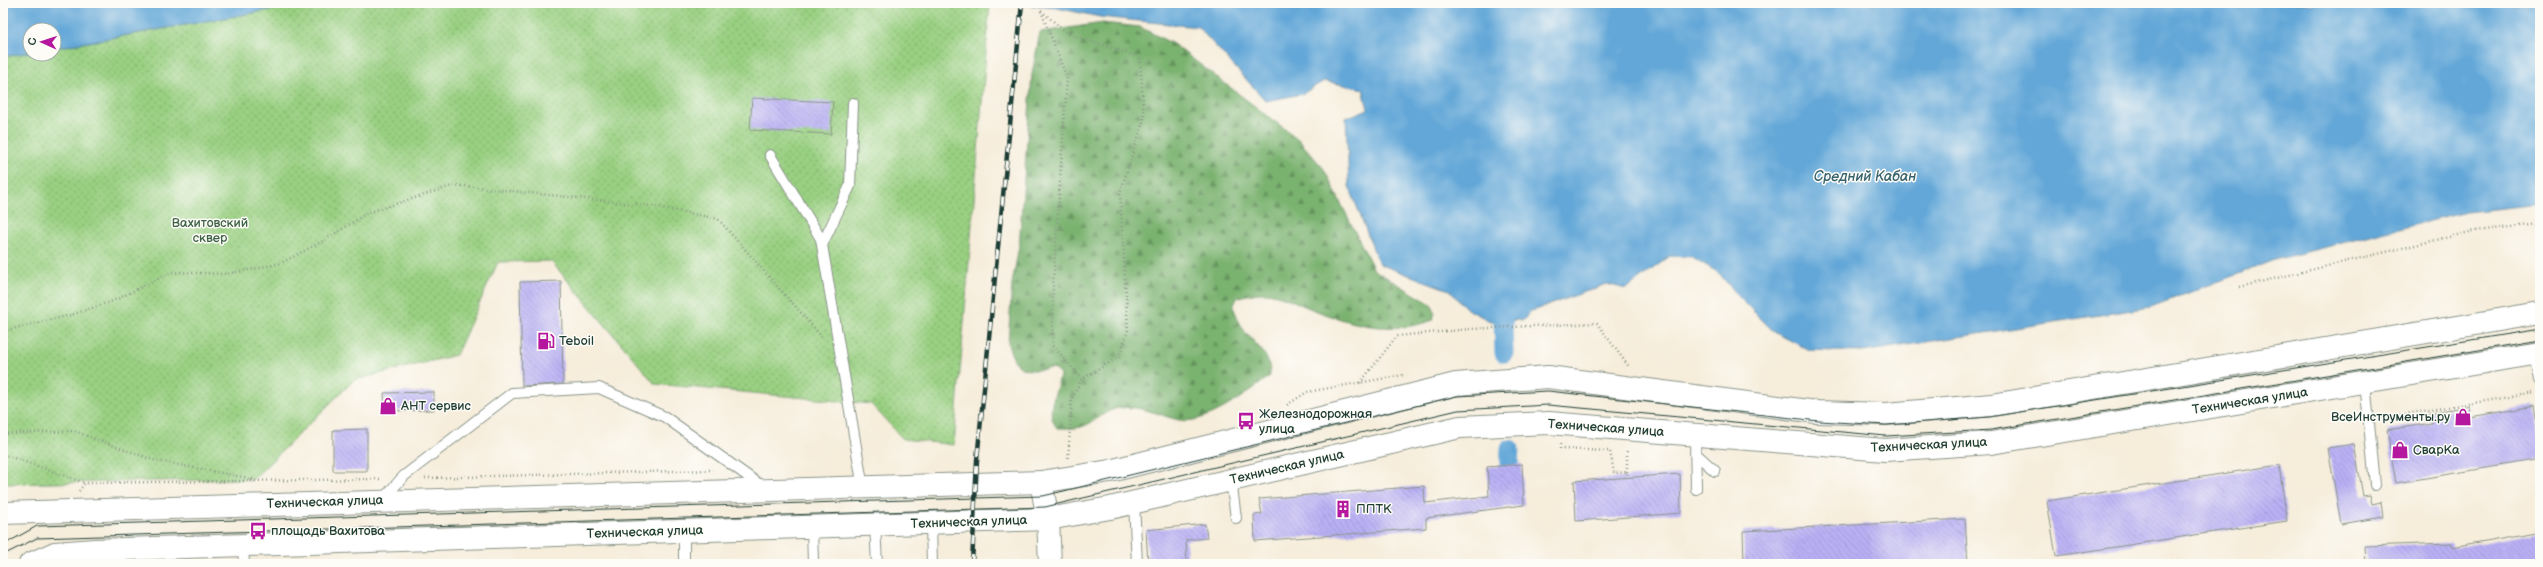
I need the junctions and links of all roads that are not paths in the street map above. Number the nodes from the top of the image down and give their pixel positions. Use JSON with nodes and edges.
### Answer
{"nodes":[{"id":1,"x":853,"y":103,"type":"dead end"},
{"id":2,"x":770,"y":155,"type":"dead end"},
{"id":3,"x":822,"y":245,"type":"junction"},
{"id":4,"x":2540,"y":313,"type":"edge"},
{"id":5,"x":2538,"y":354,"type":"edge"},
{"id":6,"x":2540,"y":380,"type":"edge"},
{"id":7,"x":2365,"y":382,"type":"junction"},
{"id":8,"x":1695,"y":444,"type":"junction"},
{"id":9,"x":1715,"y":471,"type":"dead end"},
{"id":10,"x":1231,"y":480,"type":"junction"},
{"id":11,"x":1041,"y":482,"type":"junction"},
{"id":12,"x":2375,"y":485,"type":"dead end"},
{"id":13,"x":863,"y":488,"type":"junction"},
{"id":14,"x":1696,"y":489,"type":"dead end"},
{"id":15,"x":770,"y":491,"type":"junction"},
{"id":16,"x":381,"y":501,"type":"junction"},
{"id":17,"x":1134,"y":502,"type":"junction"},
{"id":18,"x":3,"y":513,"type":"edge"},
{"id":19,"x":32,"y":513,"type":"junction"},
{"id":20,"x":1236,"y":518,"type":"dead end"},
{"id":21,"x":1048,"y":519,"type":"junction"},
{"id":22,"x":931,"y":524,"type":"junction"},
{"id":23,"x":3,"y":525,"type":"edge"},
{"id":24,"x":875,"y":525,"type":"junction"},
{"id":25,"x":812,"y":526,"type":"junction"},
{"id":26,"x":684,"y":531,"type":"junction"},
{"id":27,"x":243,"y":554,"type":"edge"},
{"id":28,"x":30,"y":564,"type":"edge"},
{"id":29,"x":684,"y":564,"type":"edge"},
{"id":30,"x":813,"y":564,"type":"edge"},
{"id":31,"x":877,"y":564,"type":"edge"},
{"id":32,"x":932,"y":564,"type":"edge"},
{"id":33,"x":1050,"y":564,"type":"edge"},
{"id":34,"x":1137,"y":564,"type":"edge"}],
"edges":[{"from":1,"to":3,"type":"lane"},
{"from":2,"to":3,"type":"lane"},
{"from":3,"to":13,"type":"lane"},
{"from":4,"to":11,"type":"main road","name":"Техническая улица"},
{"from":5,"to":6,"type":"lane"},
{"from":5,"to":7,"type":"main road","name":"Техническая улица"},
{"from":7,"to":8,"type":"main road","name":"Техническая улица"},
{"from":7,"to":12,"type":"lane"},
{"from":8,"to":9,"type":"lane"},
{"from":8,"to":10,"type":"main road","name":"Техническая улица"},
{"from":8,"to":14,"type":"lane"},
{"from":10,"to":17,"type":"main road","name":"Техническая улица"},
{"from":10,"to":20,"type":"lane"},
{"from":11,"to":13,"type":"main road","name":"Техническая улица"},
{"from":11,"to":21,"type":"main road"},
{"from":13,"to":15,"type":"main road","name":"Техническая улица"},
{"from":15,"to":16,"type":"main road","name":"Техническая улица"},
{"from":15,"to":16,"type":"lane"},
{"from":16,"to":19,"type":"main road","name":"Техническая улица"},
{"from":17,"to":21,"type":"main road","name":"Техническая улица"},
{"from":17,"to":34,"type":"lane"},
{"from":18,"to":19,"type":"main road","name":"Техническая улица"},
{"from":19,"to":23,"type":"main road"},
{"from":21,"to":22,"type":"main road","name":"Техническая улица"},
{"from":21,"to":33,"type":"main road"},
{"from":22,"to":24,"type":"main road","name":"Техническая улица"},
{"from":22,"to":32,"type":"lane"},
{"from":24,"to":25,"type":"main road","name":"Техническая улица"},
{"from":24,"to":31,"type":"lane"},
{"from":25,"to":26,"type":"main road","name":"Техническая улица"},
{"from":25,"to":30,"type":"lane"},
{"from":26,"to":27,"type":"main road","name":"Техническая улица"},
{"from":26,"to":29,"type":"lane"},
{"from":27,"to":28,"type":"main road","name":"Техническая улица"}]}
